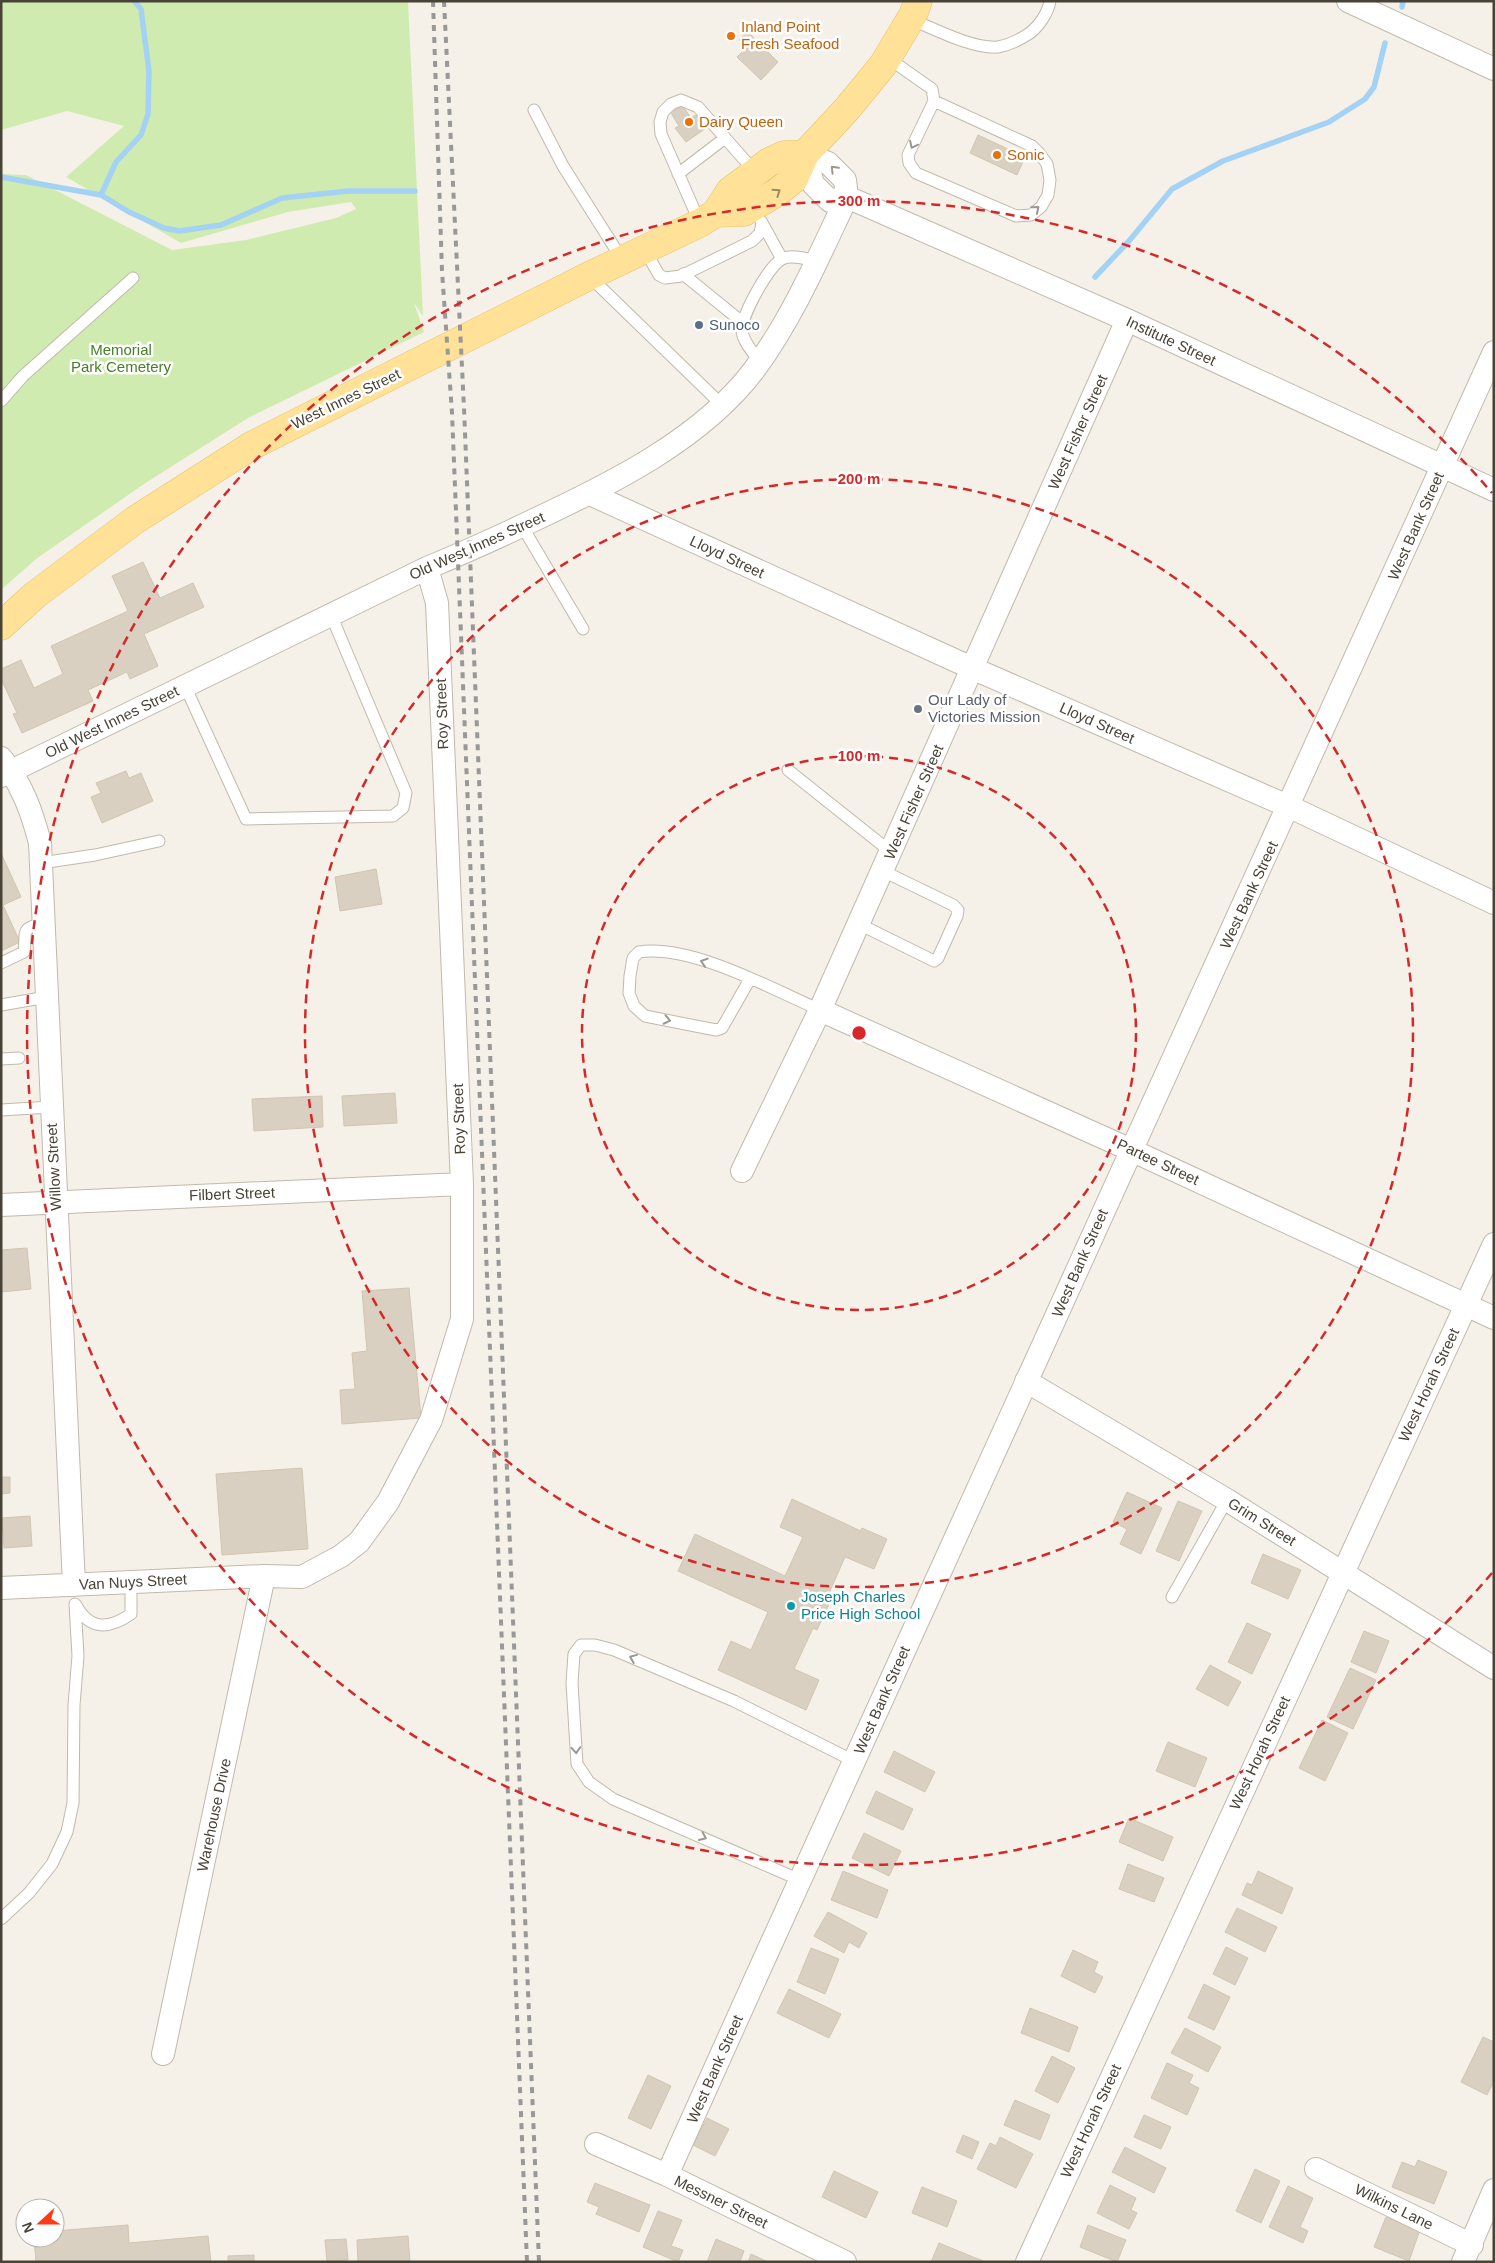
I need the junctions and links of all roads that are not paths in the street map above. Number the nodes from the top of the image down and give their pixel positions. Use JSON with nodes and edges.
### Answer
{"nodes":[{"id":1,"x":1050,"y":1,"type":"edge"},
{"id":2,"x":1348,"y":1,"type":"edge"},
{"id":3,"x":914,"y":10,"type":"edge"},
{"id":4,"x":888,"y":58,"type":"junction"},
{"id":5,"x":1494,"y":70,"type":"edge"},
{"id":6,"x":934,"y":101,"type":"junction"},
{"id":7,"x":534,"y":110,"type":"dead end"},
{"id":8,"x":726,"y":138,"type":"junction"},
{"id":9,"x":806,"y":154,"type":"junction"},
{"id":10,"x":755,"y":172,"type":"junction"},
{"id":11,"x":678,"y":174,"type":"junction"},
{"id":12,"x":847,"y":196,"type":"junction"},
{"id":13,"x":758,"y":215,"type":"junction"},
{"id":14,"x":708,"y":218,"type":"junction"},
{"id":15,"x":634,"y":255,"type":"junction"},
{"id":16,"x":782,"y":259,"type":"junction"},
{"id":17,"x":816,"y":261,"type":"junction"},
{"id":18,"x":684,"y":274,"type":"junction"},
{"id":19,"x":589,"y":276,"type":"junction"},
{"id":20,"x":133,"y":278,"type":"dead end"},
{"id":21,"x":1127,"y":320,"type":"junction"},
{"id":22,"x":742,"y":322,"type":"junction"},
{"id":23,"x":1494,"y":352,"type":"edge"},
{"id":24,"x":759,"y":361,"type":"junction"},
{"id":25,"x":1,"y":401,"type":"edge"},
{"id":26,"x":722,"y":404,"type":"junction"},
{"id":27,"x":1443,"y":467,"type":"junction"},
{"id":28,"x":1494,"y":490,"type":"edge"},
{"id":29,"x":590,"y":494,"type":"junction"},
{"id":30,"x":522,"y":526,"type":"junction"},
{"id":31,"x":427,"y":568,"type":"junction"},
{"id":32,"x":331,"y":615,"type":"junction"},
{"id":33,"x":1,"y":626,"type":"edge"},
{"id":34,"x":583,"y":629,"type":"dead end"},
{"id":35,"x":974,"y":669,"type":"junction"},
{"id":36,"x":185,"y":686,"type":"junction"},
{"id":37,"x":5,"y":769,"type":"edge"},
{"id":38,"x":788,"y":770,"type":"dead end"},
{"id":39,"x":1290,"y":807,"type":"junction"},
{"id":40,"x":158,"y":841,"type":"dead end"},
{"id":41,"x":887,"y":862,"type":"junction"},
{"id":42,"x":41,"y":863,"type":"junction"},
{"id":43,"x":1494,"y":903,"type":"edge"},
{"id":44,"x":43,"y":923,"type":"junction"},
{"id":45,"x":859,"y":924,"type":"junction"},
{"id":46,"x":1,"y":963,"type":"edge"},
{"id":47,"x":750,"y":979,"type":"junction"},
{"id":48,"x":47,"y":997,"type":"junction"},
{"id":49,"x":1,"y":1005,"type":"edge"},
{"id":50,"x":820,"y":1010,"type":"junction"},
{"id":51,"x":20,"y":1058,"type":"dead end"},
{"id":52,"x":1,"y":1059,"type":"edge"},
{"id":53,"x":52,"y":1107,"type":"junction"},
{"id":54,"x":1,"y":1110,"type":"edge"},
{"id":55,"x":1132,"y":1150,"type":"junction"},
{"id":56,"x":742,"y":1172,"type":"dead end"},
{"id":57,"x":462,"y":1184,"type":"junction"},
{"id":58,"x":56,"y":1202,"type":"junction"},
{"id":59,"x":1,"y":1205,"type":"edge"},
{"id":60,"x":1494,"y":1244,"type":"edge"},
{"id":61,"x":1466,"y":1305,"type":"junction"},
{"id":62,"x":1494,"y":1318,"type":"edge"},
{"id":63,"x":1026,"y":1381,"type":"junction"},
{"id":64,"x":1227,"y":1500,"type":"junction"},
{"id":65,"x":1343,"y":1573,"type":"junction"},
{"id":66,"x":264,"y":1576,"type":"junction"},
{"id":67,"x":131,"y":1583,"type":"junction"},
{"id":68,"x":1,"y":1588,"type":"edge"},
{"id":69,"x":75,"y":1595,"type":"junction"},
{"id":70,"x":1172,"y":1597,"type":"dead end"},
{"id":71,"x":1494,"y":1668,"type":"edge"},
{"id":72,"x":854,"y":1761,"type":"junction"},
{"id":73,"x":800,"y":1880,"type":"junction"},
{"id":74,"x":1,"y":1919,"type":"edge"},
{"id":75,"x":163,"y":2054,"type":"dead end"},
{"id":76,"x":596,"y":2144,"type":"dead end"},
{"id":77,"x":1316,"y":2169,"type":"dead end"},
{"id":78,"x":667,"y":2175,"type":"junction"},
{"id":79,"x":1494,"y":2190,"type":"edge"},
{"id":80,"x":1467,"y":2253,"type":"edge"},
{"id":81,"x":845,"y":2262,"type":"edge"},
{"id":82,"x":1027,"y":2262,"type":"edge"}],
"edges":[{"from":1,"to":3,"type":"lane"},
{"from":2,"to":5,"type":"street"},
{"from":3,"to":4,"type":"main road","name":"West Innes Street"},
{"from":4,"to":6,"type":"lane"},
{"from":4,"to":9,"type":"main road","name":"West Innes Street"},
{"from":6,"to":6,"type":"lane","one_way":true},
{"from":7,"to":15,"type":"lane"},
{"from":8,"to":10,"type":"lane"},
{"from":8,"to":11,"type":"lane"},
{"from":8,"to":11,"type":"lane"},
{"from":9,"to":10,"type":"main road"},
{"from":9,"to":12,"type":"street","name":"Institute Street"},
{"from":13,"to":9,"type":"main road","name":"West Innes Street","one_way":true},
{"from":10,"to":14,"type":"main road"},
{"from":11,"to":14,"type":"lane"},
{"from":12,"to":17,"type":"street","name":"Old West Innes Street"},
{"from":12,"to":21,"type":"street","name":"Institute Street"},
{"from":13,"to":14,"type":"main road","name":"West Innes Street"},
{"from":13,"to":16,"type":"lane"},
{"from":13,"to":18,"type":"lane"},
{"from":14,"to":15,"type":"main road","name":"West Innes Street"},
{"from":15,"to":18,"type":"lane"},
{"from":15,"to":19,"type":"main road","name":"West Innes Street"},
{"from":16,"to":17,"type":"lane"},
{"from":16,"to":22,"type":"lane"},
{"from":17,"to":24,"type":"street","name":"Old West Innes Street"},
{"from":18,"to":22,"type":"lane"},
{"from":19,"to":26,"type":"lane"},
{"from":19,"to":33,"type":"main road","name":"West Innes Street"},
{"from":20,"to":25,"type":"lane"},
{"from":21,"to":27,"type":"street","name":"Institute Street"},
{"from":21,"to":35,"type":"street","name":"West Fisher Street"},
{"from":22,"to":24,"type":"lane"},
{"from":23,"to":27,"type":"street","name":"West Bank Street"},
{"from":24,"to":26,"type":"street","name":"Old West Innes Street"},
{"from":26,"to":29,"type":"street","name":"Old West Innes Street"},
{"from":27,"to":28,"type":"street","name":"Institute Street"},
{"from":27,"to":39,"type":"street","name":"West Bank Street"},
{"from":29,"to":30,"type":"street","name":"Old West Innes Street"},
{"from":29,"to":35,"type":"street","name":"Lloyd Street"},
{"from":30,"to":31,"type":"street","name":"Old West Innes Street"},
{"from":30,"to":34,"type":"lane"},
{"from":31,"to":32,"type":"street","name":"Old West Innes Street"},
{"from":31,"to":57,"type":"street","name":"Roy Street"},
{"from":32,"to":36,"type":"street","name":"Old West Innes Street"},
{"from":32,"to":36,"type":"lane"},
{"from":35,"to":39,"type":"street","name":"Lloyd Street"},
{"from":35,"to":41,"type":"street","name":"West Fisher Street"},
{"from":36,"to":37,"type":"street","name":"Old West Innes Street"},
{"from":37,"to":42,"type":"street","name":"Willow Street"},
{"from":38,"to":41,"type":"lane"},
{"from":39,"to":43,"type":"street","name":"Lloyd Street"},
{"from":39,"to":55,"type":"street","name":"West Bank Street"},
{"from":40,"to":42,"type":"lane"},
{"from":41,"to":45,"type":"street","name":"West Fisher Street"},
{"from":41,"to":45,"type":"lane"},
{"from":42,"to":44,"type":"street","name":"Willow Street"},
{"from":44,"to":46,"type":"lane"},
{"from":44,"to":48,"type":"street","name":"Willow Street"},
{"from":45,"to":50,"type":"street","name":"West Fisher Street"},
{"from":47,"to":47,"type":"lane","one_way":true},
{"from":47,"to":50,"type":"lane"},
{"from":48,"to":49,"type":"lane"},
{"from":48,"to":53,"type":"street","name":"Willow Street"},
{"from":50,"to":55,"type":"street","name":"Partee Street"},
{"from":50,"to":56,"type":"street","name":"West Fisher Street"},
{"from":51,"to":52,"type":"lane"},
{"from":53,"to":54,"type":"lane"},
{"from":53,"to":58,"type":"street","name":"Willow Street"},
{"from":55,"to":61,"type":"street","name":"Partee Street"},
{"from":55,"to":63,"type":"street","name":"West Bank Street"},
{"from":57,"to":58,"type":"street","name":"Filbert Street"},
{"from":57,"to":66,"type":"street","name":"Roy Street"},
{"from":58,"to":59,"type":"street","name":"Filbert Street"},
{"from":58,"to":69,"type":"street","name":"Willow Street"},
{"from":60,"to":61,"type":"street","name":"West Horah Street"},
{"from":61,"to":62,"type":"street","name":"Partee Street"},
{"from":61,"to":65,"type":"street","name":"West Horah Street"},
{"from":63,"to":64,"type":"street","name":"Grim Street"},
{"from":63,"to":72,"type":"street","name":"West Bank Street"},
{"from":64,"to":65,"type":"street","name":"Grim Street"},
{"from":64,"to":70,"type":"lane"},
{"from":65,"to":71,"type":"street","name":"Grim Street"},
{"from":65,"to":82,"type":"street","name":"West Horah Street"},
{"from":66,"to":67,"type":"street","name":"Van Nuys Street"},
{"from":66,"to":75,"type":"street","name":"Warehouse Drive"},
{"from":67,"to":69,"type":"street","name":"Van Nuys Street"},
{"from":67,"to":69,"type":"lane"},
{"from":68,"to":69,"type":"street","name":"Van Nuys Street"},
{"from":69,"to":74,"type":"lane"},
{"from":72,"to":73,"type":"street","name":"West Bank Street"},
{"from":72,"to":73,"type":"lane","one_way":true},
{"from":73,"to":78,"type":"street","name":"West Bank Street"},
{"from":76,"to":78,"type":"street","name":"Messner Street"},
{"from":77,"to":80,"type":"street","name":"Wilkins Lane"},
{"from":78,"to":81,"type":"street","name":"Messner Street"},
{"from":79,"to":80,"type":"street"}]}
